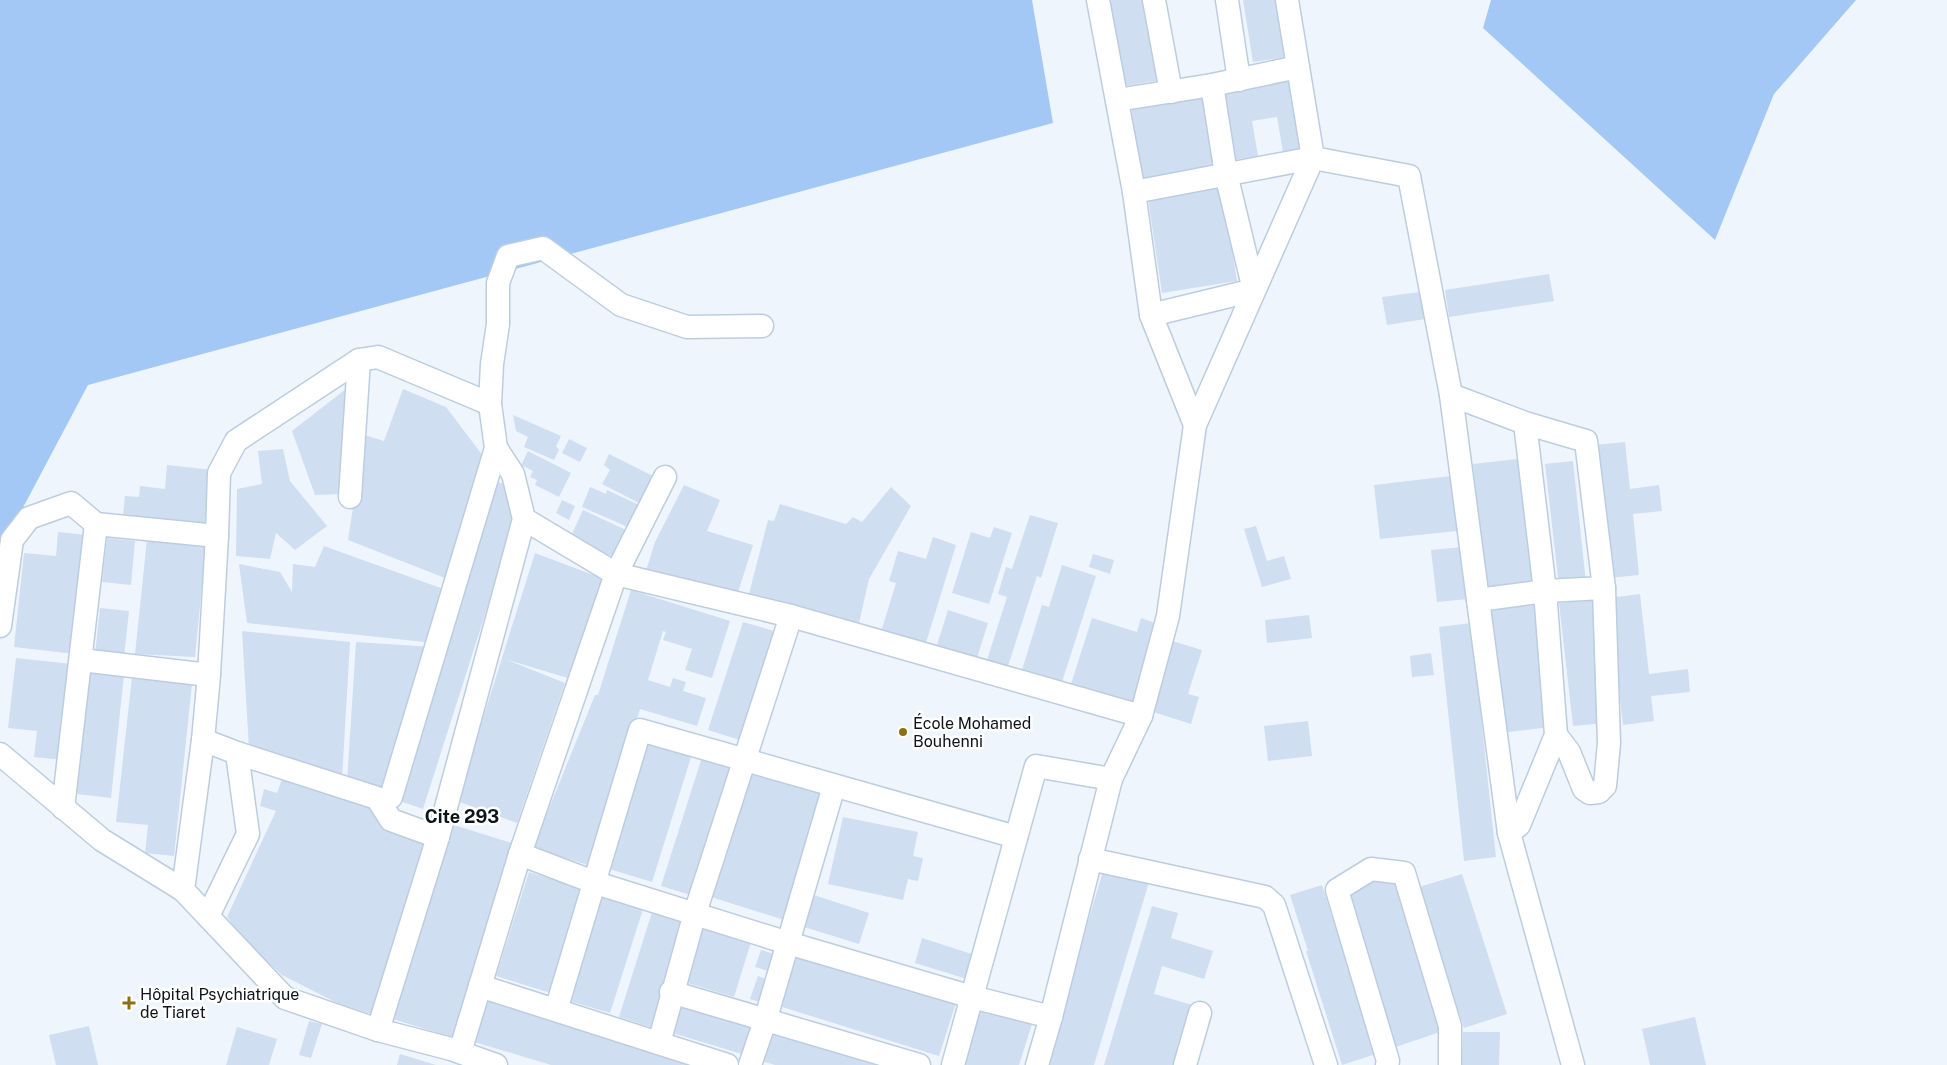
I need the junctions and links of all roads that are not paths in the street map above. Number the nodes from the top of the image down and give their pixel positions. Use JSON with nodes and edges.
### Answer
{"nodes":[{"id":1,"x":1098,"y":0,"type":"edge"},
{"id":2,"x":1154,"y":0,"type":"edge"},
{"id":3,"x":1227,"y":0,"type":"edge"},
{"id":4,"x":1287,"y":0,"type":"edge"},
{"id":5,"x":1298,"y":67,"type":"junction"},
{"id":6,"x":1239,"y":80,"type":"junction"},
{"id":7,"x":1212,"y":85,"type":"junction"},
{"id":8,"x":1171,"y":92,"type":"junction"},
{"id":9,"x":1117,"y":100,"type":"junction"},
{"id":10,"x":1313,"y":158,"type":"junction"},
{"id":11,"x":1226,"y":174,"type":"junction"},
{"id":12,"x":1134,"y":192,"type":"junction"},
{"id":13,"x":1254,"y":290,"type":"junction"},
{"id":14,"x":1151,"y":315,"type":"junction"},
{"id":15,"x":762,"y":326,"type":"dead end"},
{"id":16,"x":358,"y":360,"type":"junction"},
{"id":17,"x":1451,"y":396,"type":"junction"},
{"id":18,"x":490,"y":404,"type":"junction"},
{"id":19,"x":1526,"y":423,"type":"junction"},
{"id":20,"x":1195,"y":425,"type":"junction"},
{"id":21,"x":496,"y":448,"type":"junction"},
{"id":22,"x":665,"y":477,"type":"dead end"},
{"id":23,"x":350,"y":497,"type":"dead end"},
{"id":24,"x":524,"y":519,"type":"junction"},
{"id":25,"x":96,"y":524,"type":"junction"},
{"id":26,"x":218,"y":536,"type":"junction"},
{"id":27,"x":616,"y":574,"type":"junction"},
{"id":28,"x":1604,"y":588,"type":"junction"},
{"id":29,"x":1545,"y":591,"type":"junction"},
{"id":30,"x":1478,"y":600,"type":"junction"},
{"id":31,"x":792,"y":616,"type":"junction"},
{"id":32,"x":0,"y":626,"type":"edge"},
{"id":33,"x":81,"y":660,"type":"junction"},
{"id":34,"x":209,"y":675,"type":"junction"},
{"id":35,"x":1141,"y":716,"type":"junction"},
{"id":36,"x":1556,"y":736,"type":"junction"},
{"id":37,"x":203,"y":740,"type":"junction"},
{"id":38,"x":237,"y":753,"type":"junction"},
{"id":39,"x":0,"y":754,"type":"edge"},
{"id":40,"x":746,"y":760,"type":"junction"},
{"id":41,"x":1110,"y":779,"type":"junction"},
{"id":42,"x":834,"y":786,"type":"junction"},
{"id":43,"x":392,"y":796,"type":"dead end"},
{"id":44,"x":63,"y":808,"type":"junction"},
{"id":45,"x":1509,"y":833,"type":"junction"},
{"id":46,"x":438,"y":837,"type":"junction"},
{"id":47,"x":1016,"y":837,"type":"junction"},
{"id":48,"x":520,"y":854,"type":"junction"},
{"id":49,"x":1090,"y":859,"type":"junction"},
{"id":50,"x":596,"y":883,"type":"junction"},
{"id":51,"x":183,"y":890,"type":"junction"},
{"id":52,"x":695,"y":913,"type":"junction"},
{"id":53,"x":208,"y":916,"type":"junction"},
{"id":54,"x":788,"y":943,"type":"junction"},
{"id":55,"x":480,"y":986,"type":"junction"},
{"id":56,"x":671,"y":992,"type":"junction"},
{"id":57,"x":972,"y":998,"type":"junction"},
{"id":58,"x":556,"y":1010,"type":"junction"},
{"id":59,"x":1200,"y":1013,"type":"dead end"},
{"id":60,"x":1051,"y":1017,"type":"junction"},
{"id":61,"x":765,"y":1021,"type":"junction"},
{"id":62,"x":378,"y":1030,"type":"junction"},
{"id":63,"x":659,"y":1042,"type":"junction"},
{"id":64,"x":452,"y":1055,"type":"edge"},
{"id":65,"x":496,"y":1065,"type":"edge"},
{"id":66,"x":727,"y":1065,"type":"edge"},
{"id":67,"x":750,"y":1065,"type":"edge"},
{"id":68,"x":919,"y":1065,"type":"edge"},
{"id":69,"x":953,"y":1065,"type":"edge"},
{"id":70,"x":1037,"y":1065,"type":"edge"},
{"id":71,"x":1185,"y":1065,"type":"edge"},
{"id":72,"x":1326,"y":1065,"type":"edge"},
{"id":73,"x":1387,"y":1065,"type":"edge"},
{"id":74,"x":1450,"y":1065,"type":"edge"},
{"id":75,"x":1573,"y":1065,"type":"edge"}],
"edges":[{"from":1,"to":9,"type":"street"},
{"from":2,"to":8,"type":"street"},
{"from":3,"to":6,"type":"street"},
{"from":4,"to":5,"type":"street"},
{"from":5,"to":6,"type":"street"},
{"from":5,"to":10,"type":"street"},
{"from":6,"to":7,"type":"street"},
{"from":7,"to":8,"type":"street"},
{"from":7,"to":11,"type":"street"},
{"from":8,"to":9,"type":"street"},
{"from":9,"to":12,"type":"street"},
{"from":10,"to":11,"type":"street"},
{"from":10,"to":13,"type":"street"},
{"from":10,"to":17,"type":"street"},
{"from":11,"to":12,"type":"street"},
{"from":11,"to":13,"type":"street"},
{"from":12,"to":14,"type":"street"},
{"from":13,"to":14,"type":"street"},
{"from":13,"to":20,"type":"street"},
{"from":14,"to":20,"type":"street"},
{"from":15,"to":18,"type":"street"},
{"from":16,"to":18,"type":"street"},
{"from":16,"to":23,"type":"street"},
{"from":16,"to":26,"type":"street"},
{"from":17,"to":19,"type":"street"},
{"from":17,"to":30,"type":"street"},
{"from":18,"to":21,"type":"street"},
{"from":19,"to":28,"type":"street"},
{"from":19,"to":29,"type":"street"},
{"from":20,"to":35,"type":"street"},
{"from":21,"to":24,"type":"street"},
{"from":21,"to":43,"type":"street"},
{"from":22,"to":27,"type":"street"},
{"from":24,"to":27,"type":"street"},
{"from":24,"to":46,"type":"street"},
{"from":25,"to":26,"type":"street"},
{"from":25,"to":32,"type":"street"},
{"from":25,"to":33,"type":"street"},
{"from":26,"to":34,"type":"street"},
{"from":27,"to":31,"type":"street"},
{"from":27,"to":48,"type":"street"},
{"from":28,"to":29,"type":"street"},
{"from":28,"to":36,"type":"street"},
{"from":29,"to":30,"type":"street"},
{"from":29,"to":36,"type":"street"},
{"from":30,"to":45,"type":"street"},
{"from":31,"to":35,"type":"street"},
{"from":31,"to":40,"type":"street"},
{"from":33,"to":34,"type":"street"},
{"from":33,"to":44,"type":"street"},
{"from":34,"to":37,"type":"street"},
{"from":35,"to":41,"type":"street"},
{"from":36,"to":45,"type":"street"},
{"from":37,"to":38,"type":"street"},
{"from":37,"to":51,"type":"street"},
{"from":38,"to":46,"type":"street"},
{"from":38,"to":53,"type":"street"},
{"from":39,"to":44,"type":"street"},
{"from":40,"to":42,"type":"street"},
{"from":40,"to":50,"type":"street"},
{"from":40,"to":52,"type":"street"},
{"from":41,"to":47,"type":"street"},
{"from":41,"to":49,"type":"street"},
{"from":42,"to":47,"type":"street"},
{"from":42,"to":54,"type":"street"},
{"from":44,"to":51,"type":"street"},
{"from":45,"to":75,"type":"street"},
{"from":46,"to":62,"type":"street"},
{"from":47,"to":57,"type":"street"},
{"from":48,"to":50,"type":"street"},
{"from":48,"to":55,"type":"street"},
{"from":49,"to":60,"type":"street"},
{"from":49,"to":72,"type":"street"},
{"from":50,"to":52,"type":"street"},
{"from":50,"to":58,"type":"street"},
{"from":51,"to":53,"type":"street"},
{"from":52,"to":54,"type":"street"},
{"from":52,"to":56,"type":"street"},
{"from":53,"to":62,"type":"street"},
{"from":54,"to":57,"type":"street"},
{"from":54,"to":61,"type":"street"},
{"from":55,"to":58,"type":"street"},
{"from":55,"to":64,"type":"street"},
{"from":56,"to":61,"type":"street"},
{"from":56,"to":63,"type":"street"},
{"from":57,"to":60,"type":"street"},
{"from":57,"to":69,"type":"street"},
{"from":58,"to":63,"type":"street"},
{"from":59,"to":71,"type":"street"},
{"from":60,"to":70,"type":"street"},
{"from":61,"to":67,"type":"street"},
{"from":61,"to":68,"type":"street"},
{"from":62,"to":64,"type":"street"},
{"from":63,"to":66,"type":"street"},
{"from":64,"to":65,"type":"street"},
{"from":73,"to":74,"type":"street"}]}
